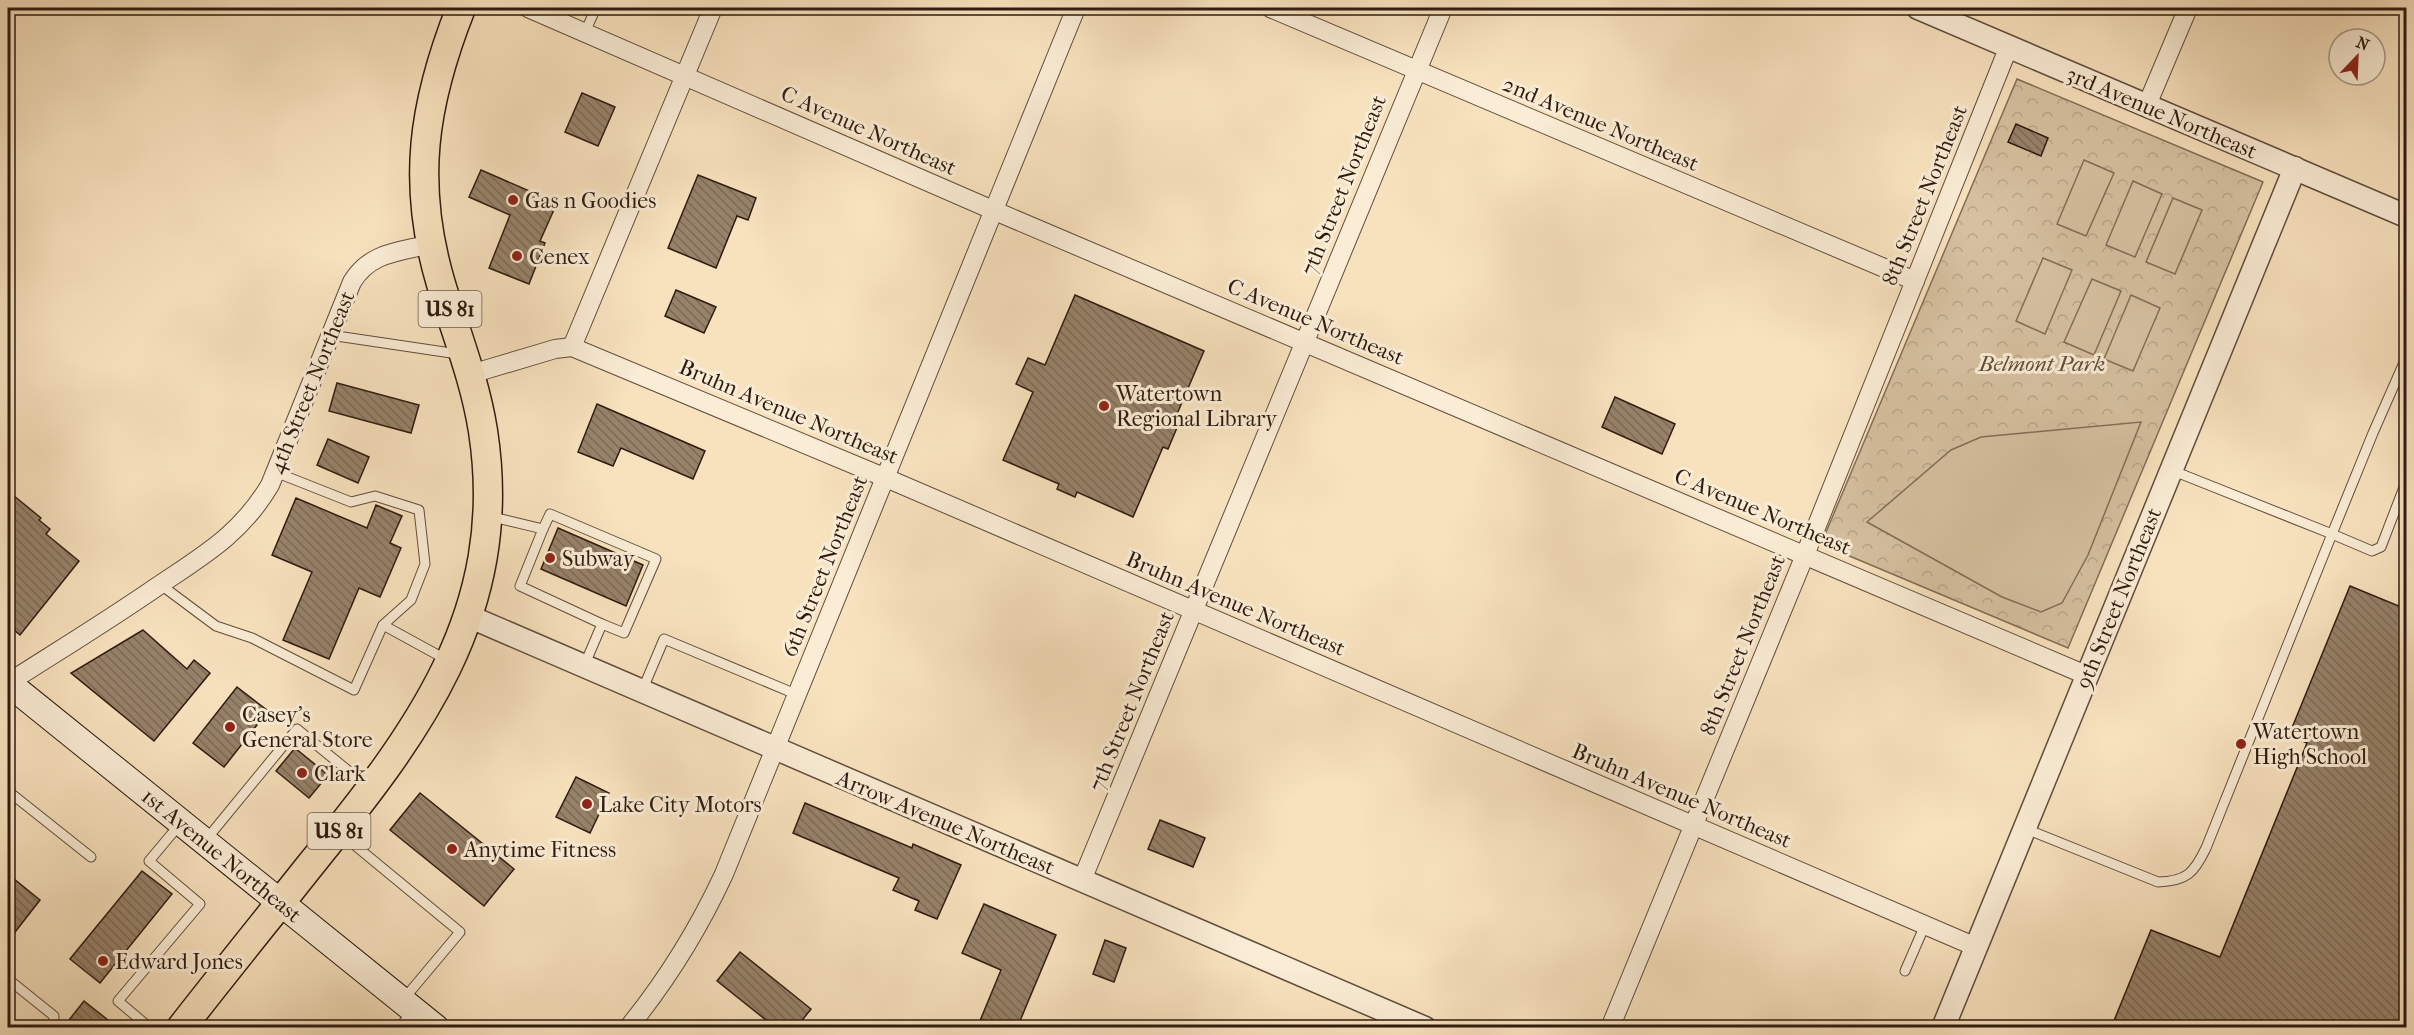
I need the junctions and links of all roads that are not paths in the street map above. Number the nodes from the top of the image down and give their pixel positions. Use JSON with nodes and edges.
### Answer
{"nodes":[{"id":1,"x":461,"y":8,"type":"edge"},
{"id":2,"x":528,"y":8,"type":"edge"},
{"id":3,"x":596,"y":8,"type":"edge"},
{"id":4,"x":713,"y":8,"type":"edge"},
{"id":5,"x":1076,"y":8,"type":"edge"},
{"id":6,"x":1270,"y":8,"type":"edge"},
{"id":7,"x":1443,"y":8,"type":"edge"},
{"id":8,"x":1918,"y":8,"type":"edge"},
{"id":9,"x":2188,"y":8,"type":"edge"},
{"id":10,"x":585,"y":32,"type":"junction"},
{"id":11,"x":2009,"y":46,"type":"junction"},
{"id":12,"x":1417,"y":70,"type":"junction"},
{"id":13,"x":686,"y":75,"type":"junction"},
{"id":14,"x":2147,"y":105,"type":"junction"},
{"id":15,"x":2295,"y":168,"type":"junction"},
{"id":16,"x":995,"y":211,"type":"junction"},
{"id":17,"x":2406,"y":216,"type":"edge"},
{"id":18,"x":431,"y":244,"type":"junction"},
{"id":19,"x":1915,"y":281,"type":"junction"},
{"id":20,"x":330,"y":334,"type":"junction"},
{"id":21,"x":1304,"y":342,"type":"junction"},
{"id":22,"x":572,"y":347,"type":"junction"},
{"id":23,"x":2406,"y":358,"type":"edge"},
{"id":24,"x":468,"y":364,"type":"junction"},
{"id":25,"x":2171,"y":470,"type":"junction"},
{"id":26,"x":275,"y":472,"type":"junction"},
{"id":27,"x":886,"y":477,"type":"junction"},
{"id":28,"x":2406,"y":482,"type":"edge"},
{"id":29,"x":487,"y":515,"type":"junction"},
{"id":30,"x":543,"y":529,"type":"junction"},
{"id":31,"x":2332,"y":534,"type":"junction"},
{"id":32,"x":1804,"y":555,"type":"junction"},
{"id":33,"x":160,"y":585,"type":"junction"},
{"id":34,"x":1194,"y":611,"type":"junction"},
{"id":35,"x":468,"y":616,"type":"junction"},
{"id":36,"x":602,"y":624,"type":"junction"},
{"id":37,"x":383,"y":625,"type":"junction"},
{"id":38,"x":450,"y":662,"type":"junction"},
{"id":39,"x":584,"y":666,"type":"junction"},
{"id":40,"x":2086,"y":675,"type":"junction"},
{"id":41,"x":8,"y":683,"type":"edge"},
{"id":42,"x":642,"y":691,"type":"junction"},
{"id":43,"x":798,"y":695,"type":"junction"},
{"id":44,"x":776,"y":749,"type":"junction"},
{"id":45,"x":371,"y":789,"type":"junction"},
{"id":46,"x":8,"y":791,"type":"edge"},
{"id":47,"x":181,"y":823,"type":"junction"},
{"id":48,"x":1694,"y":826,"type":"junction"},
{"id":49,"x":2024,"y":828,"type":"junction"},
{"id":50,"x":338,"y":831,"type":"junction"},
{"id":51,"x":205,"y":842,"type":"junction"},
{"id":52,"x":91,"y":857,"type":"dead end"},
{"id":53,"x":1082,"y":880,"type":"junction"},
{"id":54,"x":281,"y":903,"type":"junction"},
{"id":55,"x":1925,"y":925,"type":"junction"},
{"id":56,"x":1976,"y":947,"type":"junction"},
{"id":57,"x":1905,"y":970,"type":"dead end"},
{"id":58,"x":8,"y":980,"type":"edge"},
{"id":59,"x":405,"y":1013,"type":"edge"},
{"id":60,"x":53,"y":1028,"type":"edge"},
{"id":61,"x":150,"y":1028,"type":"edge"},
{"id":62,"x":181,"y":1028,"type":"edge"},
{"id":63,"x":435,"y":1028,"type":"edge"},
{"id":64,"x":628,"y":1028,"type":"edge"},
{"id":65,"x":1425,"y":1028,"type":"edge"},
{"id":66,"x":1610,"y":1028,"type":"edge"},
{"id":67,"x":1943,"y":1028,"type":"edge"}],
"edges":[{"from":1,"to":18,"type":"main road","number":"US 81"},
{"from":2,"to":10,"type":"street","name":"C Avenue Northeast"},
{"from":3,"to":10,"type":"lane"},
{"from":4,"to":13,"type":"street"},
{"from":5,"to":16,"type":"street","name":"6th Street Northeast"},
{"from":6,"to":12,"type":"street","name":"2nd Avenue Northeast"},
{"from":7,"to":12,"type":"street","name":"7th Street Northeast"},
{"from":8,"to":11,"type":"street","name":"3rd Avenue Northeast"},
{"from":9,"to":14,"type":"street"},
{"from":10,"to":13,"type":"street","name":"C Avenue Northeast"},
{"from":11,"to":14,"type":"street","name":"3rd Avenue Northeast"},
{"from":11,"to":19,"type":"street","name":"8th Street Northeast"},
{"from":12,"to":19,"type":"street","name":"2nd Avenue Northeast"},
{"from":12,"to":21,"type":"street","name":"7th Street Northeast"},
{"from":13,"to":16,"type":"street","name":"C Avenue Northeast"},
{"from":13,"to":22,"type":"street"},
{"from":14,"to":15,"type":"street","name":"3rd Avenue Northeast"},
{"from":15,"to":17,"type":"street","name":"3rd Avenue Northeast"},
{"from":15,"to":25,"type":"street","name":"9th Street Northeast"},
{"from":16,"to":21,"type":"street","name":"C Avenue Northeast"},
{"from":16,"to":27,"type":"street","name":"6th Street Northeast"},
{"from":18,"to":20,"type":"street","name":"4th Street Northeast"},
{"from":18,"to":24,"type":"main road","number":"US 81"},
{"from":19,"to":32,"type":"street","name":"8th Street Northeast"},
{"from":20,"to":24,"type":"lane"},
{"from":20,"to":26,"type":"street","name":"4th Street Northeast"},
{"from":21,"to":32,"type":"street","name":"C Avenue Northeast"},
{"from":21,"to":34,"type":"street","name":"7th Street Northeast"},
{"from":22,"to":24,"type":"street"},
{"from":22,"to":27,"type":"street","name":"Bruhn Avenue Northeast"},
{"from":23,"to":31,"type":"lane"},
{"from":24,"to":29,"type":"main road","number":"US 81"},
{"from":25,"to":31,"type":"lane"},
{"from":25,"to":40,"type":"street","name":"9th Street Northeast"},
{"from":26,"to":33,"type":"street","name":"4th Street Northeast"},
{"from":26,"to":37,"type":"lane"},
{"from":27,"to":34,"type":"street","name":"Bruhn Avenue Northeast"},
{"from":27,"to":43,"type":"street","name":"6th Street Northeast"},
{"from":28,"to":31,"type":"lane"},
{"from":29,"to":30,"type":"lane"},
{"from":29,"to":35,"type":"main road","number":"US 81"},
{"from":30,"to":36,"type":"lane"},
{"from":30,"to":36,"type":"lane"},
{"from":31,"to":49,"type":"lane"},
{"from":32,"to":40,"type":"street","name":"C Avenue Northeast"},
{"from":32,"to":48,"type":"street","name":"8th Street Northeast"},
{"from":33,"to":37,"type":"lane"},
{"from":33,"to":41,"type":"street","name":"4th Street Northeast"},
{"from":34,"to":48,"type":"street","name":"Bruhn Avenue Northeast"},
{"from":34,"to":53,"type":"street","name":"7th Street Northeast"},
{"from":35,"to":38,"type":"main road","number":"US 81"},
{"from":35,"to":39,"type":"street","name":"Arrow Avenue Northeast"},
{"from":36,"to":39,"type":"lane"},
{"from":37,"to":38,"type":"lane"},
{"from":38,"to":45,"type":"main road","number":"US 81"},
{"from":39,"to":42,"type":"street","name":"Arrow Avenue Northeast"},
{"from":40,"to":49,"type":"street","name":"9th Street Northeast"},
{"from":41,"to":47,"type":"main road","name":"1st Avenue Northeast"},
{"from":42,"to":43,"type":"lane"},
{"from":42,"to":44,"type":"street","name":"Arrow Avenue Northeast"},
{"from":43,"to":44,"type":"street","name":"6th Street Northeast"},
{"from":44,"to":53,"type":"street","name":"Arrow Avenue Northeast"},
{"from":44,"to":64,"type":"street","name":"6th Street Northeast"},
{"from":45,"to":50,"type":"main road","number":"US 81"},
{"from":45,"to":51,"type":"lane"},
{"from":46,"to":52,"type":"lane"},
{"from":47,"to":51,"type":"main road","name":"1st Avenue Northeast"},
{"from":47,"to":61,"type":"lane"},
{"from":48,"to":55,"type":"street","name":"Bruhn Avenue Northeast"},
{"from":48,"to":66,"type":"street","name":"8th Street Northeast"},
{"from":49,"to":56,"type":"street","name":"9th Street Northeast"},
{"from":50,"to":54,"type":"main road","number":"US 81"},
{"from":50,"to":59,"type":"lane"},
{"from":51,"to":54,"type":"main road","name":"1st Avenue Northeast"},
{"from":53,"to":65,"type":"street","name":"Arrow Avenue Northeast"},
{"from":54,"to":59,"type":"main road","name":"1st Avenue Northeast"},
{"from":54,"to":62,"type":"main road","number":"US 81"},
{"from":55,"to":56,"type":"street","name":"Bruhn Avenue Northeast"},
{"from":55,"to":57,"type":"lane"},
{"from":56,"to":67,"type":"street","name":"9th Street Northeast"},
{"from":58,"to":60,"type":"lane"},
{"from":59,"to":63,"type":"main road","name":"1st Avenue Northeast"}]}
